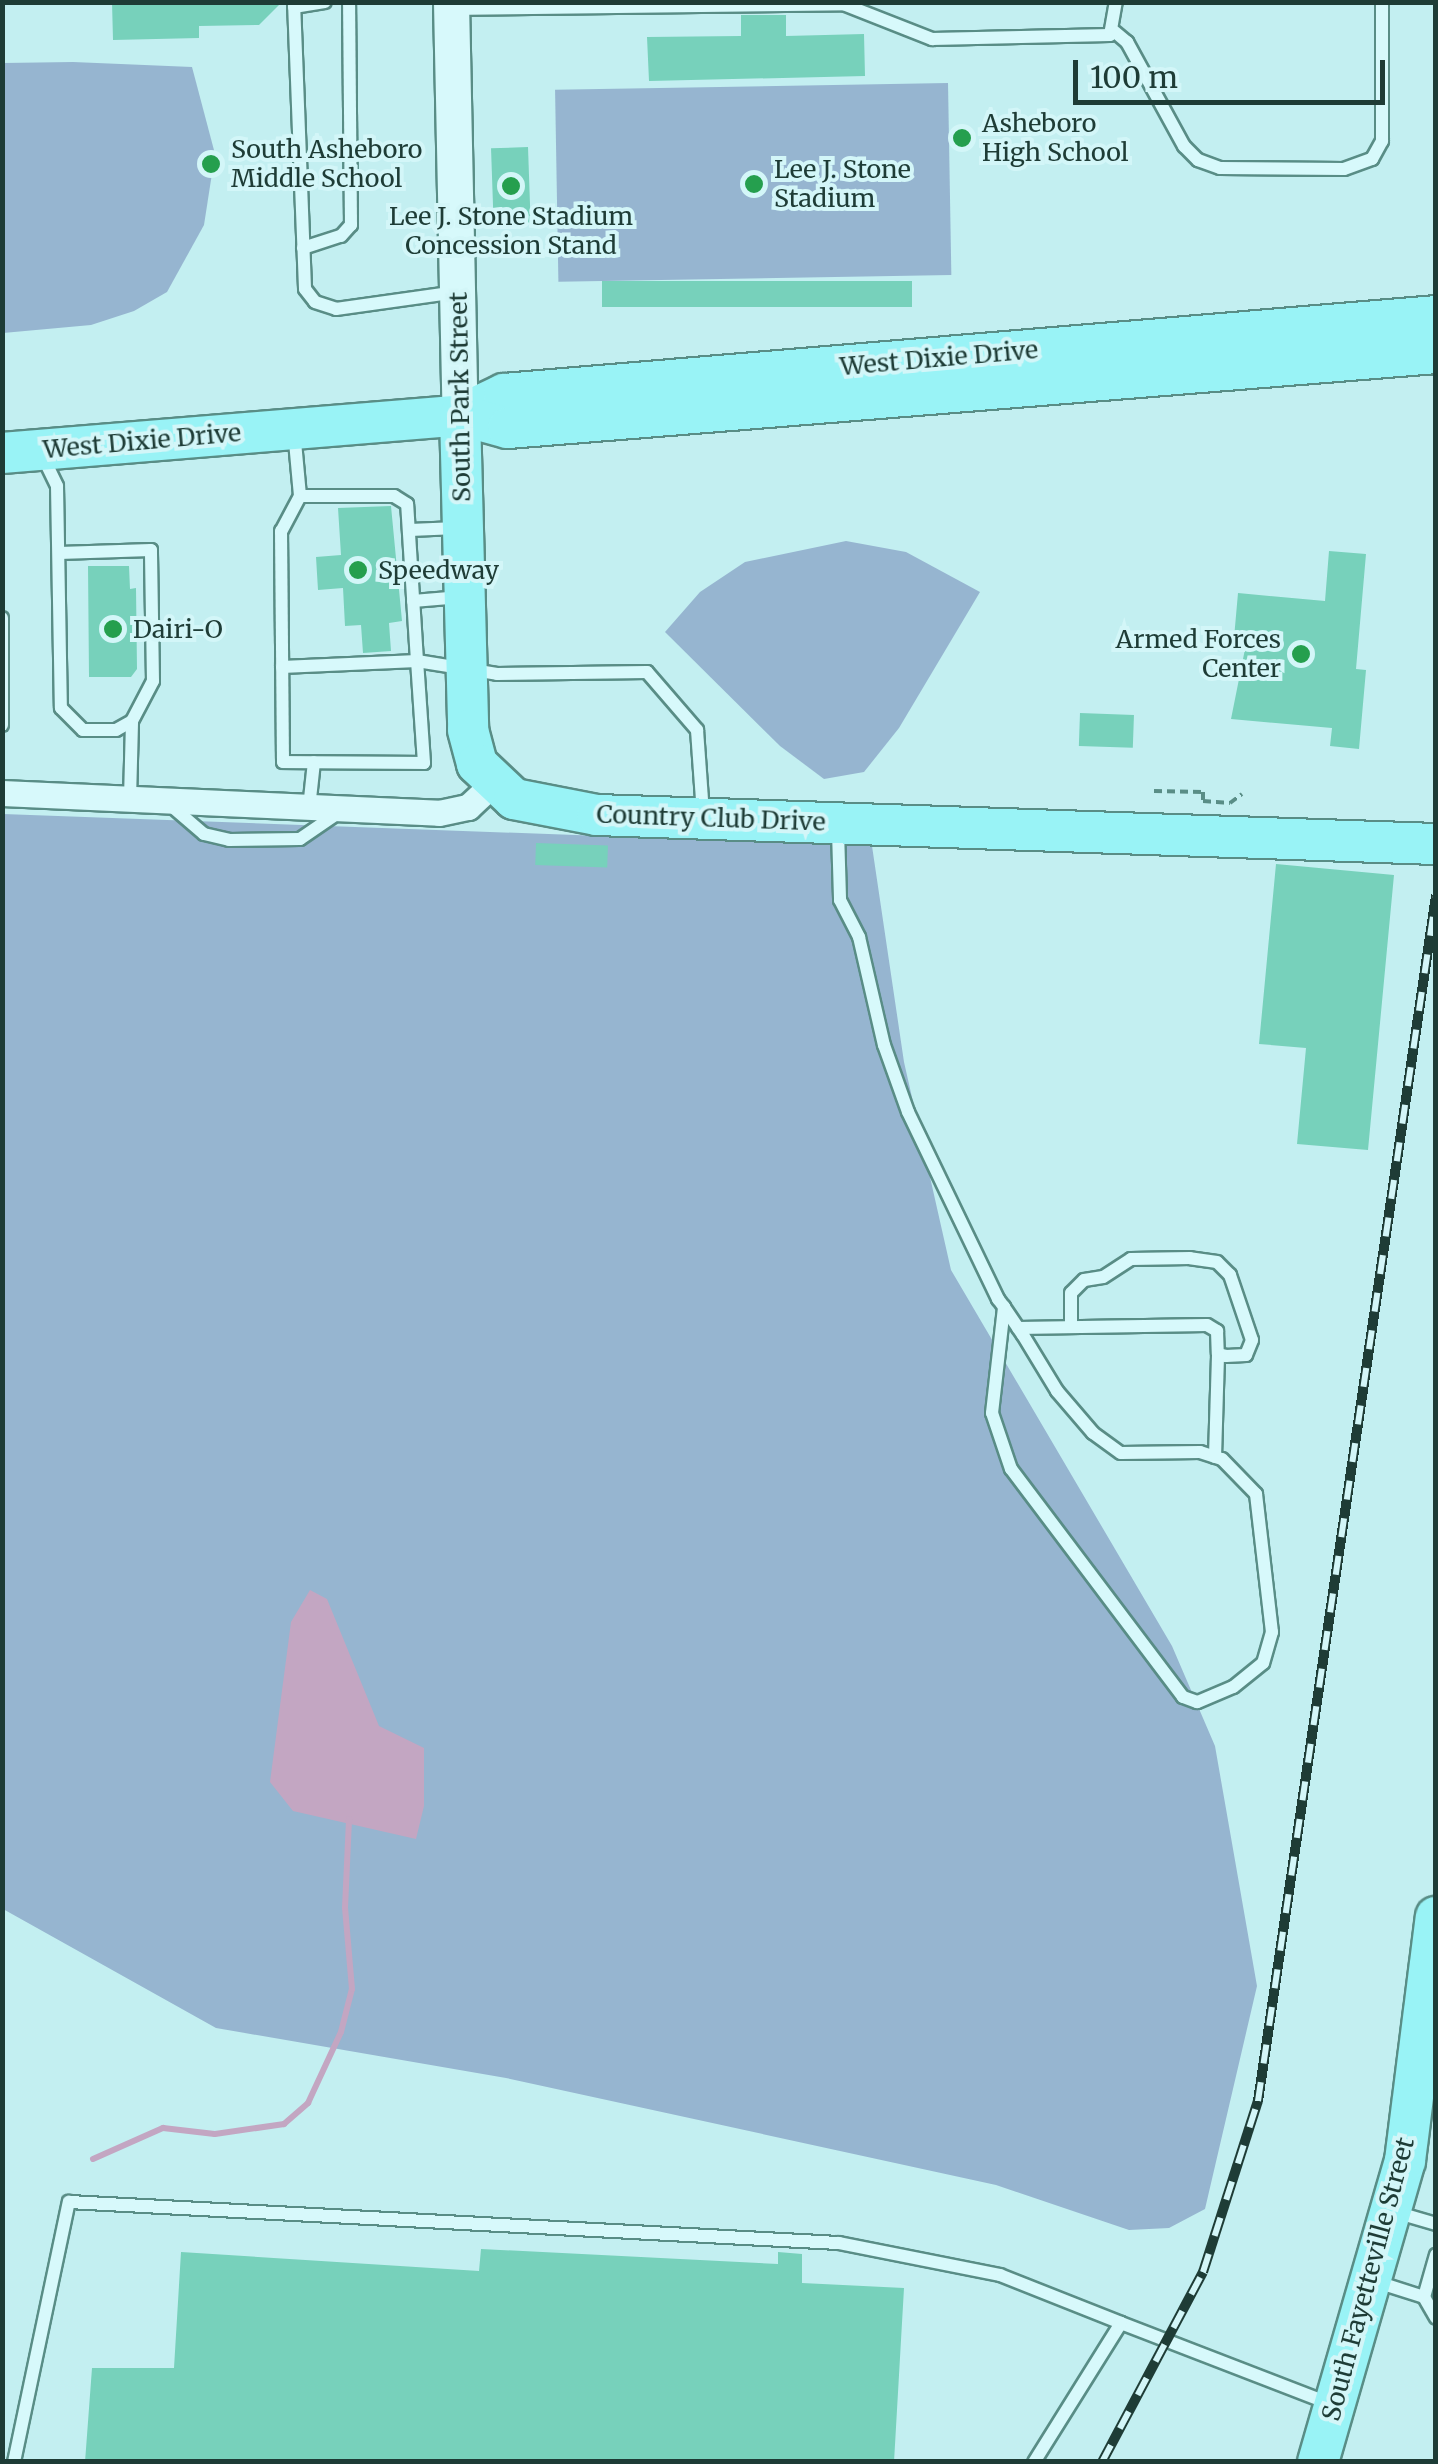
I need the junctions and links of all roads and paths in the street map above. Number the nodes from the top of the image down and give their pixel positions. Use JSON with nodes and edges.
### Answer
{"nodes":[{"id":1,"x":325,"y":2,"type":"edge"},
{"id":2,"x":349,"y":2,"type":"edge"},
{"id":3,"x":1116,"y":2,"type":"edge"},
{"id":4,"x":1382,"y":2,"type":"edge"},
{"id":5,"x":568,"y":4,"type":"edge"},
{"id":6,"x":294,"y":5,"type":"edge"},
{"id":7,"x":451,"y":6,"type":"edge"},
{"id":8,"x":1114,"y":32,"type":"junction"},
{"id":9,"x":303,"y":248,"type":"junction"},
{"id":10,"x":459,"y":292,"type":"junction"},
{"id":11,"x":1429,"y":335,"type":"edge"},
{"id":12,"x":460,"y":415,"type":"junction"},
{"id":13,"x":294,"y":429,"type":"junction"},
{"id":14,"x":21,"y":451,"type":"edge"},
{"id":15,"x":300,"y":496,"type":"junction"},
{"id":16,"x":462,"y":528,"type":"junction"},
{"id":17,"x":410,"y":530,"type":"junction"},
{"id":18,"x":59,"y":553,"type":"junction"},
{"id":19,"x":466,"y":597,"type":"junction"},
{"id":20,"x":414,"y":601,"type":"junction"},
{"id":21,"x":2,"y":618,"type":"edge"},
{"id":22,"x":417,"y":661,"type":"junction"},
{"id":23,"x":282,"y":667,"type":"junction"},
{"id":24,"x":467,"y":667,"type":"junction"},
{"id":25,"x":132,"y":721,"type":"junction"},
{"id":26,"x":2,"y":725,"type":"edge"},
{"id":27,"x":314,"y":762,"type":"junction"},
{"id":28,"x":493,"y":784,"type":"junction"},
{"id":29,"x":1154,"y":791,"type":"dead end"},
{"id":30,"x":2,"y":792,"type":"edge"},
{"id":31,"x":1242,"y":794,"type":"dead end"},
{"id":32,"x":130,"y":802,"type":"junction"},
{"id":33,"x":167,"y":803,"type":"junction"},
{"id":34,"x":309,"y":808,"type":"junction"},
{"id":35,"x":346,"y":810,"type":"junction"},
{"id":36,"x":703,"y":818,"type":"junction"},
{"id":37,"x":838,"y":823,"type":"junction"},
{"id":38,"x":1436,"y":844,"type":"edge"},
{"id":39,"x":1004,"y":1307,"type":"junction"},
{"id":40,"x":1070,"y":1327,"type":"junction"},
{"id":41,"x":1018,"y":1328,"type":"junction"},
{"id":42,"x":1218,"y":1354,"type":"junction"},
{"id":43,"x":1215,"y":1456,"type":"junction"},
{"id":44,"x":1436,"y":1917,"type":"edge"},
{"id":45,"x":1432,"y":1975,"type":"edge"},
{"id":46,"x":1391,"y":2212,"type":"junction"},
{"id":47,"x":1436,"y":2224,"type":"edge"},
{"id":48,"x":1436,"y":2256,"type":"edge"},
{"id":49,"x":1371,"y":2280,"type":"junction"},
{"id":50,"x":1424,"y":2297,"type":"junction"},
{"id":51,"x":1436,"y":2318,"type":"edge"},
{"id":52,"x":1121,"y":2323,"type":"junction"},
{"id":53,"x":1334,"y":2405,"type":"junction"},
{"id":54,"x":14,"y":2462,"type":"edge"},
{"id":55,"x":1034,"y":2462,"type":"edge"},
{"id":56,"x":1318,"y":2462,"type":"edge"}],
"edges":[{"from":1,"to":6,"type":"lane"},
{"from":2,"to":9,"type":"lane"},
{"from":3,"to":8,"type":"lane"},
{"from":4,"to":8,"type":"lane"},
{"from":5,"to":7,"type":"lane"},
{"from":5,"to":8,"type":"lane"},
{"from":6,"to":9,"type":"lane"},
{"from":7,"to":10,"type":"main road","name":"South Park Street"},
{"from":9,"to":10,"type":"lane"},
{"from":10,"to":12,"type":"main road","name":"South Park Street"},
{"from":11,"to":12,"type":"main road","name":"West Dixie Drive"},
{"from":12,"to":13,"type":"main road","name":"West Dixie Drive"},
{"from":12,"to":16,"type":"main road","name":"South Park Street"},
{"from":13,"to":14,"type":"main road","name":"West Dixie Drive"},
{"from":13,"to":15,"type":"lane"},
{"from":14,"to":18,"type":"lane"},
{"from":15,"to":17,"type":"lane"},
{"from":15,"to":23,"type":"lane"},
{"from":16,"to":17,"type":"lane"},
{"from":16,"to":19,"type":"main road","name":"South Park Street"},
{"from":17,"to":20,"type":"lane"},
{"from":18,"to":25,"type":"lane"},
{"from":18,"to":25,"type":"lane"},
{"from":19,"to":20,"type":"lane"},
{"from":19,"to":24,"type":"main road","name":"South Park Street"},
{"from":20,"to":22,"type":"lane"},
{"from":21,"to":26,"type":"lane"},
{"from":22,"to":23,"type":"lane"},
{"from":22,"to":24,"type":"lane"},
{"from":22,"to":27,"type":"lane"},
{"from":23,"to":27,"type":"lane"},
{"from":24,"to":28,"type":"main road","name":"South Park Street"},
{"from":24,"to":36,"type":"lane"},
{"from":25,"to":32,"type":"lane"},
{"from":27,"to":34,"type":"lane"},
{"from":28,"to":35,"type":"street"},
{"from":28,"to":36,"type":"main road","name":"Country Club Drive"},
{"from":29,"to":31,"type":"path"},
{"from":30,"to":32,"type":"street"},
{"from":32,"to":33,"type":"street"},
{"from":33,"to":34,"type":"street"},
{"from":33,"to":35,"type":"lane"},
{"from":34,"to":35,"type":"street"},
{"from":36,"to":37,"type":"main road","name":"Country Club Drive"},
{"from":37,"to":38,"type":"main road","name":"Country Club Drive"},
{"from":37,"to":39,"type":"lane"},
{"from":39,"to":41,"type":"lane"},
{"from":39,"to":43,"type":"lane"},
{"from":40,"to":41,"type":"lane"},
{"from":40,"to":42,"type":"lane"},
{"from":40,"to":42,"type":"lane"},
{"from":41,"to":43,"type":"lane"},
{"from":42,"to":43,"type":"lane"},
{"from":44,"to":45,"type":"main road","name":"South Fayetteville Street"},
{"from":45,"to":46,"type":"main road","name":"South Fayetteville Street"},
{"from":46,"to":47,"type":"lane"},
{"from":46,"to":49,"type":"main road","name":"South Fayetteville Street"},
{"from":48,"to":50,"type":"lane"},
{"from":49,"to":50,"type":"lane"},
{"from":49,"to":53,"type":"main road","name":"South Fayetteville Street"},
{"from":50,"to":51,"type":"lane"},
{"from":52,"to":53,"type":"lane"},
{"from":52,"to":54,"type":"lane"},
{"from":52,"to":55,"type":"lane"},
{"from":53,"to":56,"type":"main road","name":"South Fayetteville Street"}]}
